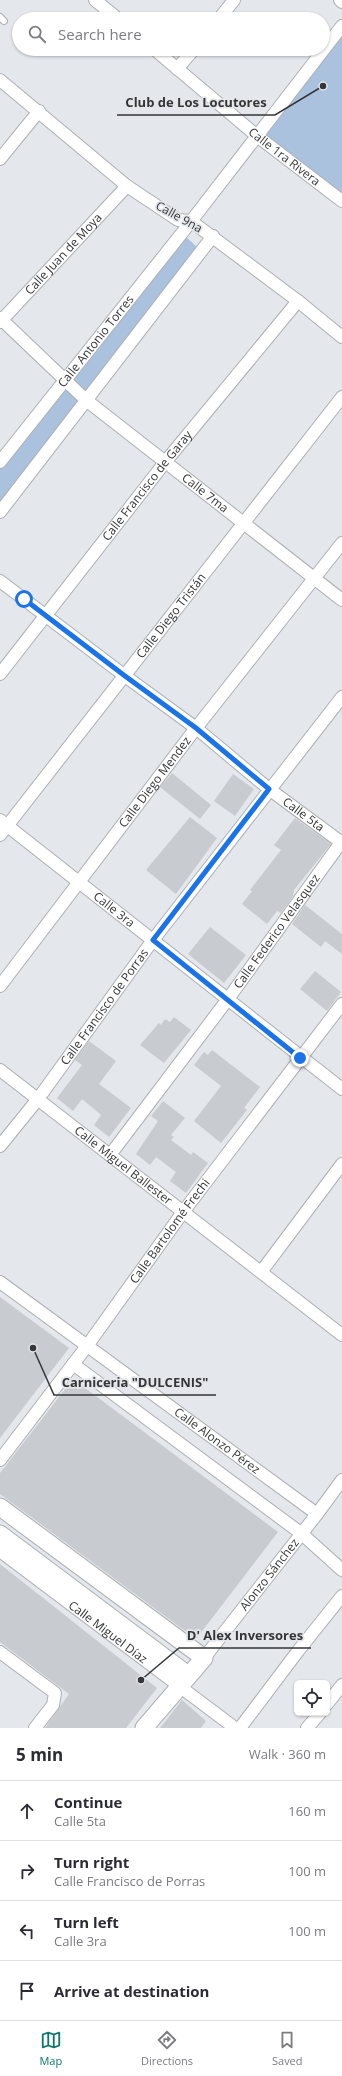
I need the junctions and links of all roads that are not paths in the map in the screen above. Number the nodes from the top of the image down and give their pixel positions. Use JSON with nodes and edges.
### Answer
{"nodes":[{"id":1,"x":95,"y":0,"type":"edge"},
{"id":2,"x":218,"y":0,"type":"edge"},
{"id":3,"x":231,"y":4,"type":"edge"},
{"id":4,"x":110,"y":12,"type":"edge"},
{"id":5,"x":225,"y":12,"type":"edge"},
{"id":6,"x":342,"y":26,"type":"edge"},
{"id":7,"x":330,"y":42,"type":"edge"},
{"id":8,"x":162,"y":56,"type":"edge"},
{"id":9,"x":188,"y":56,"type":"edge"},
{"id":10,"x":319,"y":56,"type":"edge"},
{"id":11,"x":178,"y":69,"type":"junction"},
{"id":12,"x":0,"y":80,"type":"edge"},
{"id":13,"x":39,"y":111,"type":"junction"},
{"id":14,"x":257,"y":136,"type":"junction"},
{"id":15,"x":0,"y":159,"type":"edge"},
{"id":16,"x":127,"y":186,"type":"junction"},
{"id":17,"x":342,"y":201,"type":"edge"},
{"id":18,"x":191,"y":221,"type":"junction"},
{"id":19,"x":213,"y":236,"type":"junction"},
{"id":20,"x":298,"y":301,"type":"junction"},
{"id":21,"x":1,"y":320,"type":"edge"},
{"id":22,"x":342,"y":337,"type":"edge"},
{"id":23,"x":65,"y":379,"type":"junction"},
{"id":24,"x":342,"y":397,"type":"edge"},
{"id":25,"x":86,"y":400,"type":"junction"},
{"id":26,"x":166,"y":461,"type":"junction"},
{"id":27,"x":0,"y":462,"type":"edge"},
{"id":28,"x":0,"y":512,"type":"edge"},
{"id":29,"x":244,"y":523,"type":"junction"},
{"id":30,"x":342,"y":543,"type":"edge"},
{"id":31,"x":313,"y":578,"type":"junction"},
{"id":32,"x":0,"y":580,"type":"edge"},
{"id":33,"x":342,"y":600,"type":"edge"},
{"id":34,"x":46,"y":616,"type":"junction"},
{"id":35,"x":0,"y":674,"type":"edge"},
{"id":36,"x":125,"y":676,"type":"junction"},
{"id":37,"x":342,"y":697,"type":"edge"},
{"id":38,"x":196,"y":728,"type":"junction"},
{"id":39,"x":269,"y":789,"type":"junction"},
{"id":40,"x":3,"y":827,"type":"edge"},
{"id":41,"x":342,"y":842,"type":"edge"},
{"id":42,"x":79,"y":882,"type":"junction"},
{"id":43,"x":153,"y":940,"type":"junction"},
{"id":44,"x":0,"y":986,"type":"edge"},
{"id":45,"x":228,"y":999,"type":"junction"},
{"id":46,"x":342,"y":1004,"type":"edge"},
{"id":47,"x":300,"y":1058,"type":"junction"},
{"id":48,"x":0,"y":1070,"type":"edge"},
{"id":49,"x":342,"y":1089,"type":"edge"},
{"id":50,"x":38,"y":1099,"type":"junction"},
{"id":51,"x":0,"y":1146,"type":"edge"},
{"id":52,"x":110,"y":1155,"type":"junction"},
{"id":53,"x":342,"y":1164,"type":"edge"},
{"id":54,"x":183,"y":1212,"type":"junction"},
{"id":55,"x":261,"y":1272,"type":"junction"},
{"id":56,"x":0,"y":1282,"type":"edge"},
{"id":57,"x":342,"y":1334,"type":"edge"},
{"id":58,"x":87,"y":1346,"type":"junction"},
{"id":59,"x":73,"y":1364,"type":"junction"},
{"id":60,"x":0,"y":1460,"type":"edge"},
{"id":61,"x":342,"y":1480,"type":"edge"},
{"id":62,"x":0,"y":1507,"type":"edge"},
{"id":63,"x":317,"y":1514,"type":"junction"},
{"id":64,"x":0,"y":1534,"type":"edge"},
{"id":65,"x":302,"y":1534,"type":"junction"},
{"id":66,"x":0,"y":1552,"type":"edge"},
{"id":67,"x":342,"y":1570,"type":"edge"},
{"id":68,"x":342,"y":1596,"type":"edge"},
{"id":69,"x":0,"y":1652,"type":"edge"},
{"id":70,"x":204,"y":1658,"type":"junction"},
{"id":71,"x":183,"y":1680,"type":"junction"},
{"id":72,"x":342,"y":1686,"type":"edge"},
{"id":73,"x":330,"y":1700,"type":"edge"},
{"id":74,"x":318,"y":1716,"type":"edge"},
{"id":75,"x":35,"y":1728,"type":"edge"},
{"id":76,"x":144,"y":1728,"type":"edge"},
{"id":77,"x":234,"y":1728,"type":"edge"},
{"id":78,"x":240,"y":1728,"type":"edge"},
{"id":79,"x":308,"y":1728,"type":"edge"}],
"edges":[{"from":1,"to":4,"type":"street"},
{"from":2,"to":3,"type":"street"},
{"from":3,"to":5,"type":"street"},
{"from":6,"to":7,"type":"street","name":"Calle Antonio Torres"},
{"from":8,"to":11,"type":"street","name":"Calle 1ra Rivera"},
{"from":9,"to":11,"type":"street"},
{"from":10,"to":14,"type":"street","name":"Calle Antonio Torres"},
{"from":11,"to":14,"type":"street","name":"Calle 1ra Rivera"},
{"from":12,"to":13,"type":"street","name":"Calle 9na"},
{"from":13,"to":15,"type":"street"},
{"from":13,"to":16,"type":"street","name":"Calle 9na"},
{"from":14,"to":17,"type":"street","name":"Calle 1ra Rivera"},
{"from":14,"to":18,"type":"street","name":"Calle Antonio Torres"},
{"from":16,"to":18,"type":"street","name":"Calle 9na"},
{"from":16,"to":21,"type":"street","name":"Calle Juan de Moya"},
{"from":18,"to":19,"type":"street","name":"Calle 9na"},
{"from":18,"to":23,"type":"street","name":"Calle Antonio Torres"},
{"from":19,"to":20,"type":"street","name":"Calle 9na"},
{"from":19,"to":25,"type":"street"},
{"from":20,"to":22,"type":"street","name":"Calle 9na"},
{"from":20,"to":26,"type":"street","name":"Calle Francisco de Garay"},
{"from":21,"to":23,"type":"street","name":"Calle 7ma"},
{"from":23,"to":25,"type":"street","name":"Calle 7ma"},
{"from":23,"to":27,"type":"street","name":"Calle Antonio Torres"},
{"from":24,"to":29,"type":"street","name":"Calle Diego Tristán"},
{"from":25,"to":26,"type":"street","name":"Calle 7ma"},
{"from":25,"to":28,"type":"street"},
{"from":26,"to":29,"type":"street","name":"Calle 7ma"},
{"from":26,"to":34,"type":"street","name":"Calle Francisco de Garay"},
{"from":29,"to":31,"type":"street","name":"Calle 7ma"},
{"from":29,"to":36,"type":"street","name":"Calle Diego Tristán"},
{"from":30,"to":31,"type":"street","name":"Calle Diego Mendez"},
{"from":31,"to":33,"type":"street","name":"Calle 7ma"},
{"from":31,"to":38,"type":"street","name":"Calle Diego Mendez"},
{"from":32,"to":34,"type":"street","name":"Calle 5ta"},
{"from":34,"to":35,"type":"street","name":"Calle Francisco de Garay"},
{"from":34,"to":36,"type":"street","name":"Calle 5ta"},
{"from":36,"to":38,"type":"street","name":"Calle 5ta"},
{"from":36,"to":40,"type":"street","name":"Calle Diego Tristán"},
{"from":37,"to":39,"type":"street","name":"Calle Francisco de Porras"},
{"from":38,"to":39,"type":"street","name":"Calle 5ta"},
{"from":38,"to":42,"type":"street","name":"Calle Diego Mendez"},
{"from":39,"to":41,"type":"street","name":"Calle 5ta"},
{"from":39,"to":43,"type":"street","name":"Calle Francisco de Porras"},
{"from":40,"to":42,"type":"street","name":"Calle 3ra"},
{"from":41,"to":45,"type":"street","name":"Calle Federico Velasquez"},
{"from":42,"to":43,"type":"street","name":"Calle 3ra"},
{"from":42,"to":44,"type":"street","name":"Calle Diego Mendez"},
{"from":43,"to":45,"type":"street","name":"Calle 3ra"},
{"from":43,"to":50,"type":"street","name":"Calle Francisco de Porras"},
{"from":45,"to":47,"type":"street","name":"Calle 3ra"},
{"from":45,"to":52,"type":"street","name":"Calle Federico Velasquez"},
{"from":46,"to":47,"type":"street","name":"Calle Bartolomé Frechi"},
{"from":47,"to":49,"type":"street","name":"Calle 3ra"},
{"from":47,"to":54,"type":"street","name":"Calle Bartolomé Frechi"},
{"from":48,"to":50,"type":"street","name":"Calle Miguel Ballester"},
{"from":50,"to":51,"type":"street","name":"Calle Francisco de Porras"},
{"from":50,"to":52,"type":"street","name":"Calle Miguel Ballester"},
{"from":52,"to":54,"type":"street","name":"Calle Miguel Ballester"},
{"from":53,"to":55,"type":"street"},
{"from":54,"to":55,"type":"street","name":"Calle Miguel Ballester"},
{"from":54,"to":58,"type":"street","name":"Calle Bartolomé Frechi"},
{"from":55,"to":57,"type":"street","name":"Calle Miguel Ballester"},
{"from":56,"to":58,"type":"street","name":"Calle Alonzo Pérez"},
{"from":58,"to":59,"type":"street","name":"Calle Bartolomé Frechi"},
{"from":58,"to":63,"type":"street","name":"Calle Alonzo Pérez"},
{"from":59,"to":60,"type":"street","name":"Calle Bartolomé Frechi"},
{"from":59,"to":65,"type":"street","name":"Calle Alonzo Pérez"},
{"from":61,"to":63,"type":"street","name":"Alonzo Sánchez"},
{"from":62,"to":70,"type":"street"},
{"from":63,"to":65,"type":"street","name":"Alonzo Sánchez"},
{"from":64,"to":71,"type":"street","name":"Calle Miguel Díaz"},
{"from":65,"to":67,"type":"street","name":"Calle Alonzo Pérez"},
{"from":65,"to":70,"type":"street","name":"Alonzo Sánchez"},
{"from":66,"to":71,"type":"street","name":"Calle Miguel Díaz"},
{"from":68,"to":78,"type":"street"},
{"from":69,"to":75,"type":"street"},
{"from":70,"to":71,"type":"street","name":"Alonzo Sánchez"},
{"from":71,"to":76,"type":"street","name":"Alonzo Sánchez"},
{"from":71,"to":77,"type":"street","name":"Calle Miguel Díaz"},
{"from":72,"to":73,"type":"street"},
{"from":74,"to":79,"type":"street"}]}
